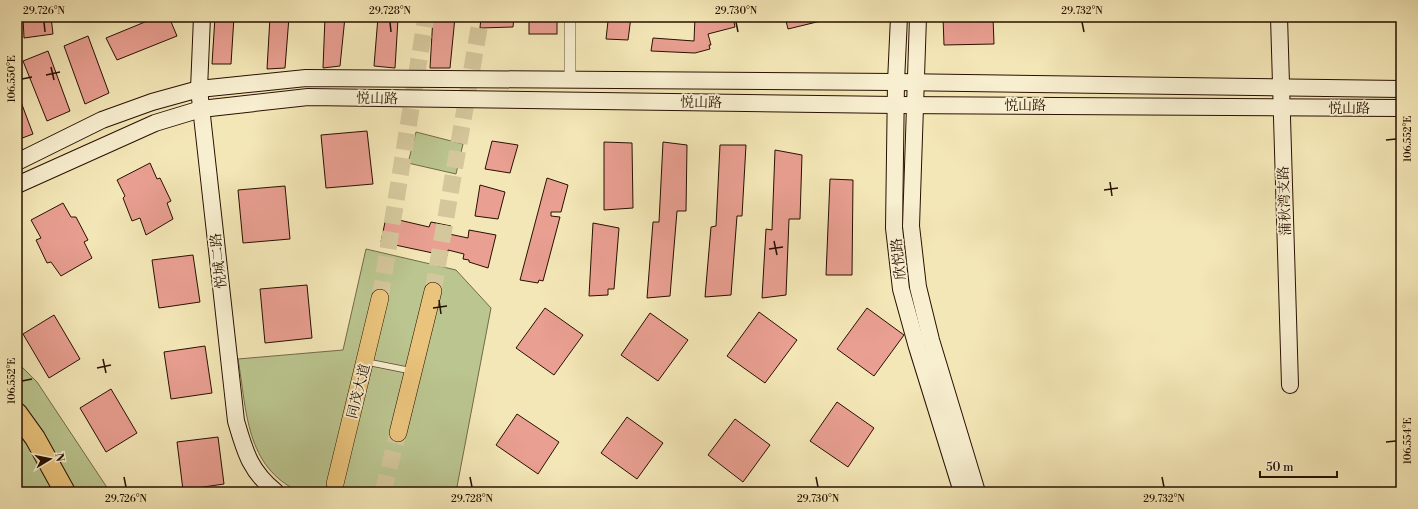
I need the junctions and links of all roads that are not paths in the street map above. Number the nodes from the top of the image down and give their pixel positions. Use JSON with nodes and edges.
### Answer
{"nodes":[{"id":1,"x":202,"y":17,"type":"edge"},
{"id":2,"x":570,"y":17,"type":"edge"},
{"id":3,"x":899,"y":17,"type":"edge"},
{"id":4,"x":918,"y":17,"type":"edge"},
{"id":5,"x":1279,"y":17,"type":"edge"},
{"id":6,"x":570,"y":80,"type":"junction"},
{"id":7,"x":896,"y":82,"type":"junction"},
{"id":8,"x":915,"y":82,"type":"junction"},
{"id":9,"x":1281,"y":88,"type":"junction"},
{"id":10,"x":199,"y":89,"type":"junction"},
{"id":11,"x":1401,"y":89,"type":"edge"},
{"id":12,"x":896,"y":105,"type":"junction"},
{"id":13,"x":915,"y":105,"type":"junction"},
{"id":14,"x":1281,"y":107,"type":"junction"},
{"id":15,"x":1401,"y":108,"type":"edge"},
{"id":16,"x":201,"y":109,"type":"junction"},
{"id":17,"x":17,"y":162,"type":"edge"},
{"id":18,"x":17,"y":185,"type":"edge"},
{"id":19,"x":433,"y":291,"type":"tunnel mouth"},
{"id":20,"x":380,"y":298,"type":"tunnel mouth"},
{"id":21,"x":365,"y":362,"type":"junction"},
{"id":22,"x":414,"y":372,"type":"junction"},
{"id":23,"x":1290,"y":385,"type":"dead end"},
{"id":24,"x":17,"y":414,"type":"edge"},
{"id":25,"x":398,"y":433,"type":"tunnel mouth"},
{"id":26,"x":17,"y":435,"type":"edge"},
{"id":27,"x":48,"y":473,"type":"junction"},
{"id":28,"x":335,"y":484,"type":"dead end"},
{"id":29,"x":52,"y":492,"type":"edge"},
{"id":30,"x":65,"y":492,"type":"edge"},
{"id":31,"x":276,"y":492,"type":"edge"},
{"id":32,"x":962,"y":492,"type":"edge"},
{"id":33,"x":977,"y":492,"type":"edge"}],
"edges":[{"from":1,"to":10,"type":"main road","name":"悦城二路"},
{"from":2,"to":6,"type":"street"},
{"from":3,"to":7,"type":"main road","name":"欣悦路"},
{"from":4,"to":8,"type":"main road","name":"欣悦路"},
{"from":5,"to":9,"type":"main road","name":"蒲秋湾支路"},
{"from":6,"to":7,"type":"main road","name":"悦山路"},
{"from":6,"to":10,"type":"main road","name":"悦山路"},
{"from":7,"to":8,"type":"main road","name":"悦山路"},
{"from":7,"to":12,"type":"main road","name":"欣悦路"},
{"from":8,"to":9,"type":"main road","name":"悦山路"},
{"from":8,"to":13,"type":"main road","name":"欣悦路"},
{"from":9,"to":11,"type":"main road","name":"悦山路"},
{"from":9,"to":14,"type":"main road","name":"蒲秋湾支路"},
{"from":10,"to":16,"type":"main road","name":"悦城二路"},
{"from":10,"to":17,"type":"main road","name":"悦山路"},
{"from":12,"to":13,"type":"main road","name":"悦山路"},
{"from":12,"to":16,"type":"main road","name":"悦山路"},
{"from":12,"to":32,"type":"main road","name":"欣悦路"},
{"from":13,"to":14,"type":"main road","name":"悦山路"},
{"from":13,"to":33,"type":"main road","name":"欣悦路"},
{"from":14,"to":15,"type":"main road","name":"悦山路"},
{"from":14,"to":23,"type":"main road","name":"蒲秋湾支路"},
{"from":16,"to":18,"type":"main road","name":"悦山路"},
{"from":16,"to":31,"type":"main road","name":"悦城二路"},
{"from":19,"to":22,"type":"main road"},
{"from":20,"to":21,"type":"main road","name":"同茂大道"},
{"from":21,"to":22,"type":"lane"},
{"from":21,"to":28,"type":"main road","name":"同茂大道"},
{"from":22,"to":25,"type":"main road"},
{"from":24,"to":27,"type":"highway"},
{"from":26,"to":27,"type":"highway"},
{"from":27,"to":29,"type":"highway"},
{"from":27,"to":30,"type":"highway"}]}
